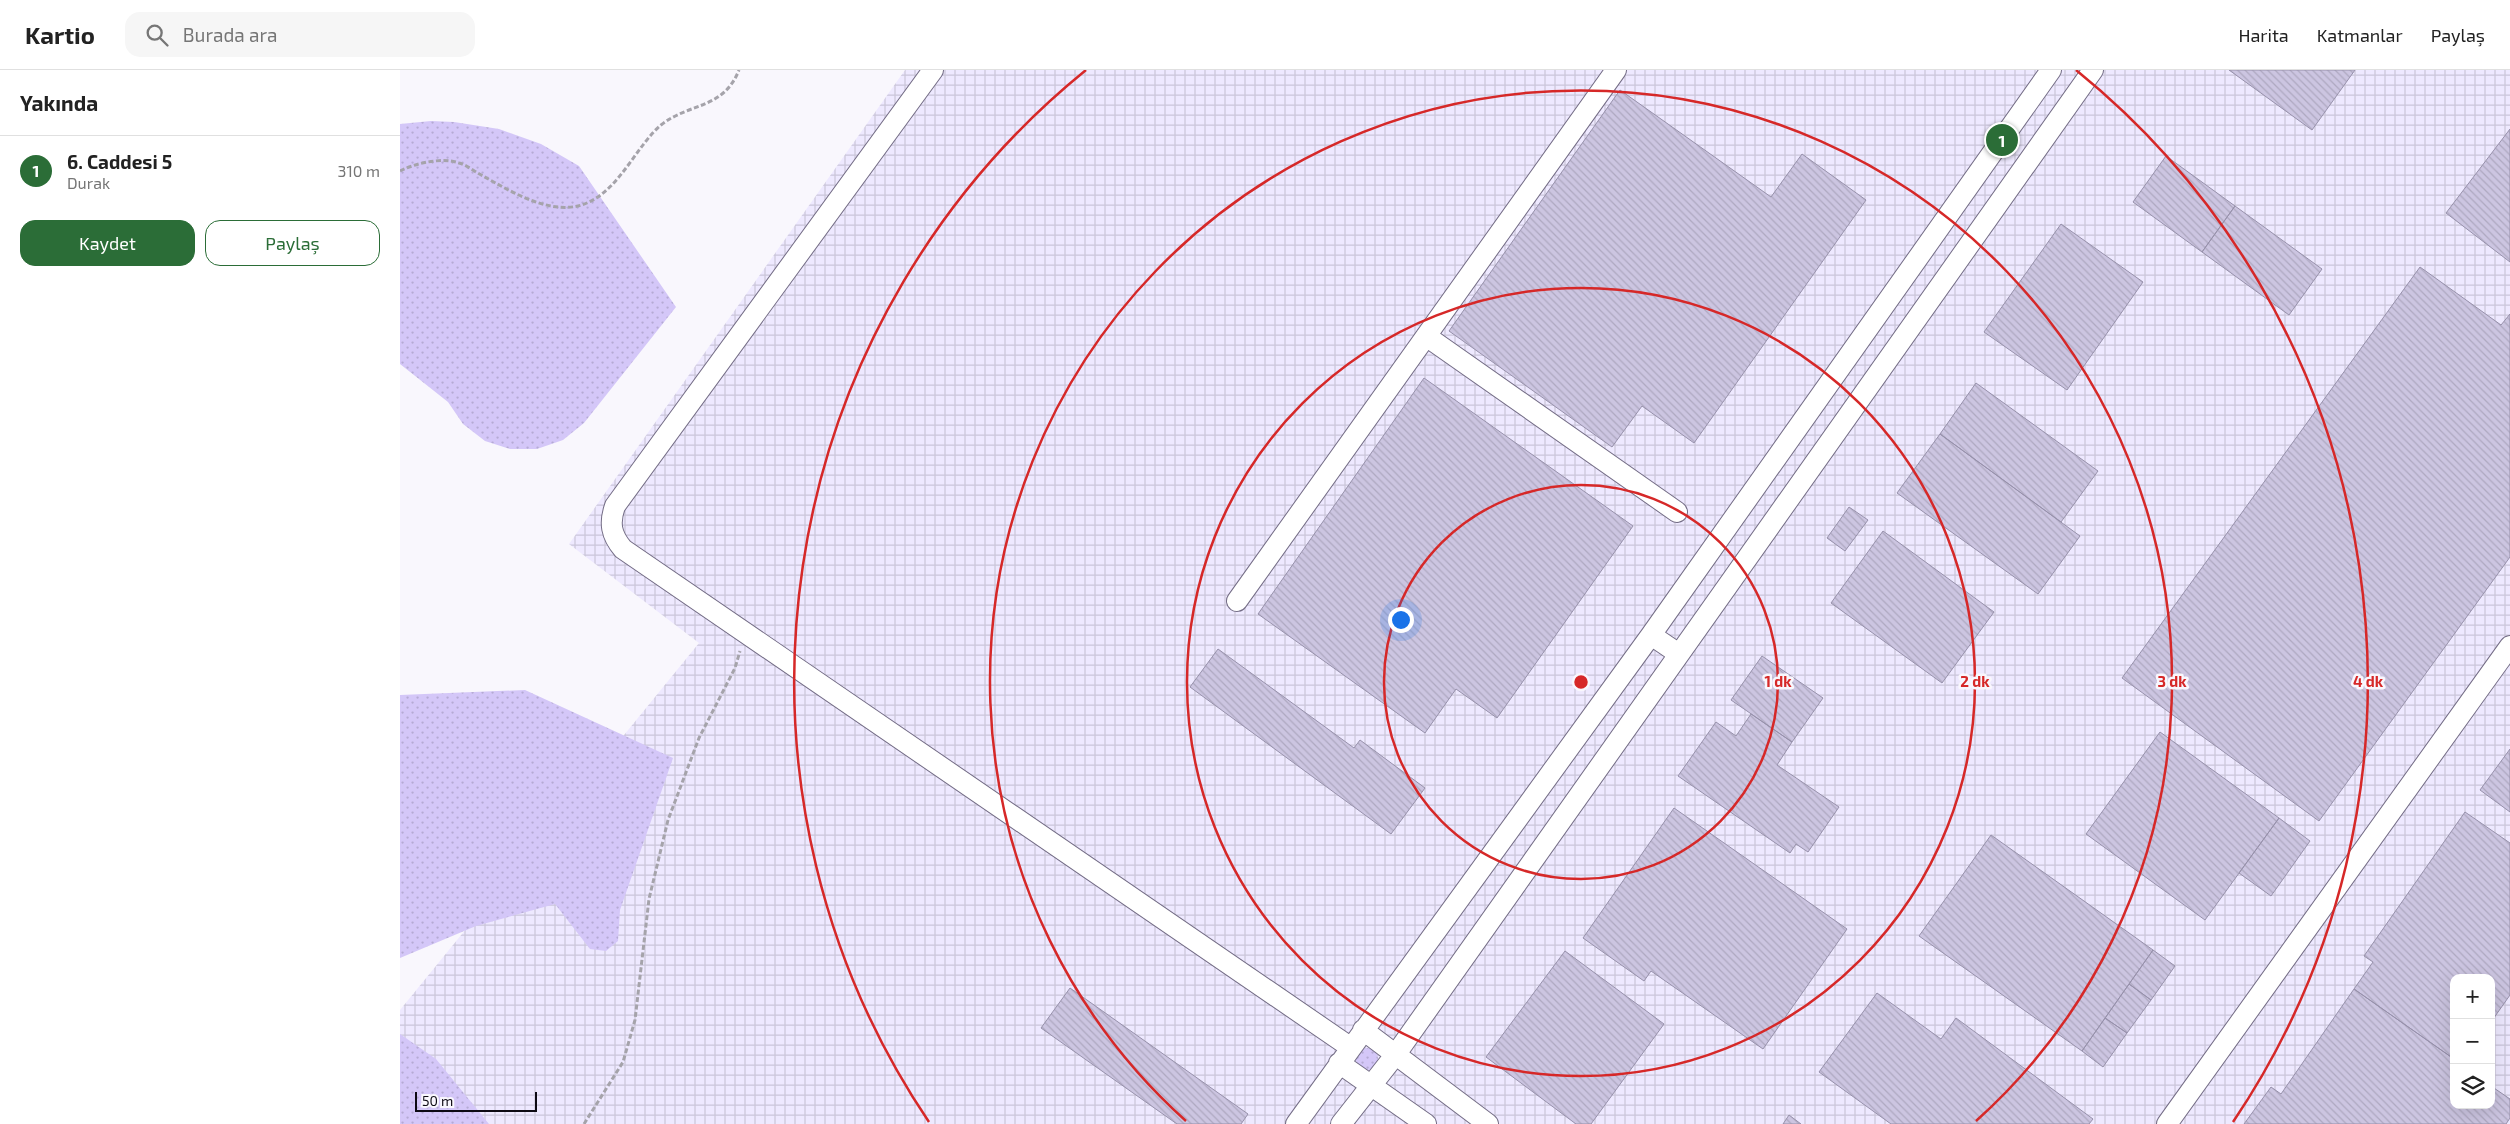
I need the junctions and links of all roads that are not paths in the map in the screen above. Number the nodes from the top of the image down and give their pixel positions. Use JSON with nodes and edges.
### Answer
{"nodes":[{"id":1,"x":933,"y":70,"type":"edge"},
{"id":2,"x":1616,"y":70,"type":"edge"},
{"id":3,"x":2051,"y":70,"type":"edge"},
{"id":4,"x":2093,"y":70,"type":"edge"},
{"id":5,"x":1426,"y":336,"type":"junction"},
{"id":6,"x":1677,"y":512,"type":"dead end"},
{"id":7,"x":1238,"y":601,"type":"dead end"},
{"id":8,"x":1651,"y":635,"type":"junction"},
{"id":9,"x":2510,"y":646,"type":"edge"},
{"id":10,"x":1679,"y":654,"type":"junction"},
{"id":11,"x":1363,"y":1030,"type":"junction"},
{"id":12,"x":1396,"y":1054,"type":"junction"},
{"id":13,"x":1345,"y":1055,"type":"junction"},
{"id":14,"x":1371,"y":1086,"type":"junction"},
{"id":15,"x":1296,"y":1124,"type":"edge"},
{"id":16,"x":1341,"y":1124,"type":"edge"},
{"id":17,"x":1426,"y":1124,"type":"edge"},
{"id":18,"x":1488,"y":1124,"type":"edge"},
{"id":19,"x":2167,"y":1124,"type":"edge"}],
"edges":[{"from":1,"to":13,"type":"street"},
{"from":2,"to":5,"type":"street"},
{"from":3,"to":8,"type":"street"},
{"from":4,"to":10,"type":"street"},
{"from":5,"to":6,"type":"street"},
{"from":5,"to":7,"type":"street"},
{"from":8,"to":10,"type":"street"},
{"from":8,"to":11,"type":"street"},
{"from":9,"to":19,"type":"street"},
{"from":10,"to":12,"type":"street"},
{"from":11,"to":12,"type":"street"},
{"from":11,"to":13,"type":"street"},
{"from":12,"to":14,"type":"street"},
{"from":12,"to":18,"type":"street"},
{"from":13,"to":14,"type":"street"},
{"from":13,"to":15,"type":"street"},
{"from":14,"to":16,"type":"street"},
{"from":14,"to":17,"type":"street"}]}
